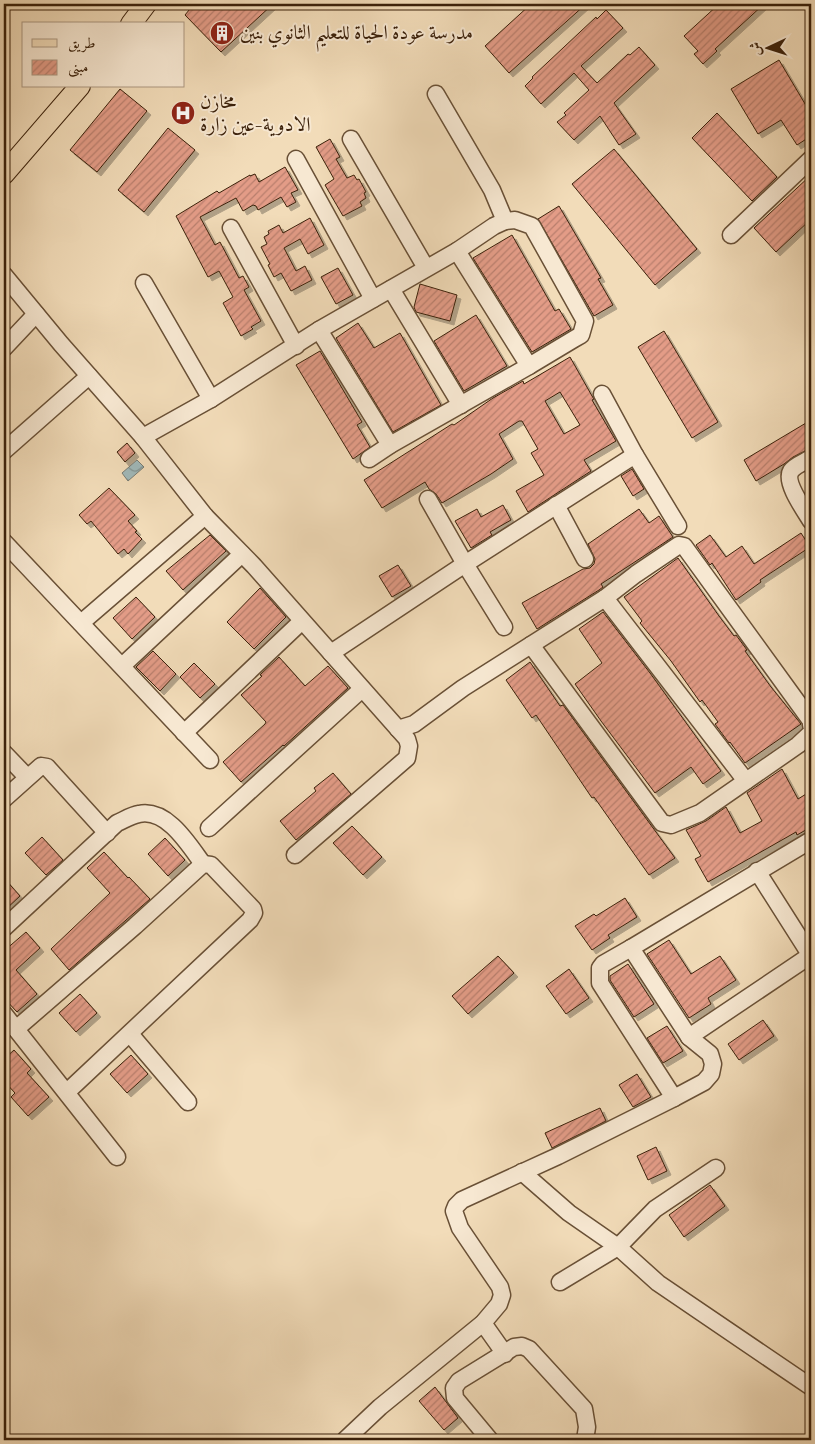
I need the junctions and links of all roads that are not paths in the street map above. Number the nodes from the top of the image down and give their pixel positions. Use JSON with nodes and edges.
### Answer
{"nodes":[{"id":1,"x":78,"y":88,"type":"edge"},
{"id":2,"x":436,"y":94,"type":"dead end"},
{"id":3,"x":351,"y":139,"type":"dead end"},
{"id":4,"x":296,"y":159,"type":"dead end"},
{"id":5,"x":811,"y":159,"type":"edge"},
{"id":6,"x":4,"y":174,"type":"edge"},
{"id":7,"x":506,"y":221,"type":"junction"},
{"id":8,"x":231,"y":228,"type":"dead end"},
{"id":9,"x":730,"y":236,"type":"dead end"},
{"id":10,"x":457,"y":251,"type":"junction"},
{"id":11,"x":426,"y":268,"type":"junction"},
{"id":12,"x":4,"y":275,"type":"edge"},
{"id":13,"x":144,"y":283,"type":"dead end"},
{"id":14,"x":391,"y":289,"type":"junction"},
{"id":15,"x":373,"y":299,"type":"junction"},
{"id":16,"x":36,"y":314,"type":"junction"},
{"id":17,"x":318,"y":330,"type":"junction"},
{"id":18,"x":296,"y":346,"type":"junction"},
{"id":19,"x":4,"y":348,"type":"edge"},
{"id":20,"x":529,"y":366,"type":"junction"},
{"id":21,"x":89,"y":376,"type":"junction"},
{"id":22,"x":602,"y":394,"type":"dead end"},
{"id":23,"x":211,"y":399,"type":"junction"},
{"id":24,"x":461,"y":405,"type":"junction"},
{"id":25,"x":143,"y":437,"type":"junction"},
{"id":26,"x":390,"y":445,"type":"junction"},
{"id":27,"x":4,"y":451,"type":"edge"},
{"id":28,"x":635,"y":454,"type":"junction"},
{"id":29,"x":811,"y":458,"type":"edge"},
{"id":30,"x":369,"y":459,"type":"dead end"},
{"id":31,"x":428,"y":499,"type":"dead end"},
{"id":32,"x":556,"y":505,"type":"junction"},
{"id":33,"x":205,"y":516,"type":"junction"},
{"id":34,"x":811,"y":521,"type":"edge"},
{"id":35,"x":678,"y":526,"type":"dead end"},
{"id":36,"x":4,"y":542,"type":"edge"},
{"id":37,"x":242,"y":554,"type":"junction"},
{"id":38,"x":585,"y":559,"type":"dead end"},
{"id":39,"x":465,"y":564,"type":"junction"},
{"id":40,"x":605,"y":598,"type":"junction"},
{"id":41,"x":302,"y":621,"type":"junction"},
{"id":42,"x":80,"y":623,"type":"junction"},
{"id":43,"x":504,"y":627,"type":"dead end"},
{"id":44,"x":531,"y":645,"type":"junction"},
{"id":45,"x":332,"y":654,"type":"junction"},
{"id":46,"x":122,"y":666,"type":"junction"},
{"id":47,"x":362,"y":689,"type":"junction"},
{"id":48,"x":811,"y":725,"type":"edge"},
{"id":49,"x":398,"y":729,"type":"junction"},
{"id":50,"x":184,"y":733,"type":"junction"},
{"id":51,"x":811,"y":734,"type":"edge"},
{"id":52,"x":4,"y":752,"type":"edge"},
{"id":53,"x":210,"y":760,"type":"dead end"},
{"id":54,"x":27,"y":777,"type":"junction"},
{"id":55,"x":746,"y":782,"type":"junction"},
{"id":56,"x":4,"y":800,"type":"edge"},
{"id":57,"x":209,"y":828,"type":"dead end"},
{"id":58,"x":107,"y":833,"type":"junction"},
{"id":59,"x":811,"y":840,"type":"edge"},
{"id":60,"x":296,"y":855,"type":"dead end"},
{"id":61,"x":203,"y":864,"type":"junction"},
{"id":62,"x":757,"y":871,"type":"junction"},
{"id":63,"x":4,"y":928,"type":"edge"},
{"id":64,"x":631,"y":948,"type":"junction"},
{"id":65,"x":811,"y":955,"type":"edge"},
{"id":66,"x":4,"y":1014,"type":"edge"},
{"id":67,"x":16,"y":1029,"type":"junction"},
{"id":68,"x":130,"y":1034,"type":"junction"},
{"id":69,"x":689,"y":1037,"type":"junction"},
{"id":70,"x":67,"y":1092,"type":"junction"},
{"id":71,"x":674,"y":1098,"type":"junction"},
{"id":72,"x":188,"y":1102,"type":"dead end"},
{"id":73,"x":117,"y":1157,"type":"dead end"},
{"id":74,"x":716,"y":1168,"type":"dead end"},
{"id":75,"x":522,"y":1172,"type":"junction"},
{"id":76,"x":618,"y":1248,"type":"junction"},
{"id":77,"x":560,"y":1282,"type":"dead end"},
{"id":78,"x":483,"y":1323,"type":"junction"},
{"id":79,"x":505,"y":1354,"type":"junction"},
{"id":80,"x":811,"y":1387,"type":"edge"},
{"id":81,"x":345,"y":1440,"type":"edge"},
{"id":82,"x":490,"y":1440,"type":"edge"},
{"id":83,"x":585,"y":1440,"type":"edge"}],
"edges":[{"from":1,"to":6,"type":"main road"},
{"from":2,"to":7,"type":"street"},
{"from":3,"to":11,"type":"street"},
{"from":4,"to":15,"type":"street"},
{"from":5,"to":9,"type":"street"},
{"from":7,"to":10,"type":"street"},
{"from":7,"to":20,"type":"street"},
{"from":8,"to":18,"type":"street"},
{"from":10,"to":11,"type":"street"},
{"from":10,"to":20,"type":"street"},
{"from":11,"to":14,"type":"street"},
{"from":12,"to":16,"type":"street"},
{"from":13,"to":23,"type":"street"},
{"from":14,"to":15,"type":"street"},
{"from":14,"to":24,"type":"street"},
{"from":15,"to":17,"type":"street"},
{"from":16,"to":19,"type":"street"},
{"from":16,"to":21,"type":"street"},
{"from":17,"to":18,"type":"street"},
{"from":17,"to":26,"type":"street"},
{"from":18,"to":23,"type":"street"},
{"from":20,"to":24,"type":"street"},
{"from":21,"to":25,"type":"street"},
{"from":21,"to":27,"type":"street"},
{"from":22,"to":28,"type":"street"},
{"from":23,"to":25,"type":"street"},
{"from":24,"to":26,"type":"street"},
{"from":25,"to":33,"type":"street"},
{"from":26,"to":30,"type":"street"},
{"from":28,"to":32,"type":"street"},
{"from":28,"to":35,"type":"street"},
{"from":29,"to":34,"type":"street"},
{"from":31,"to":39,"type":"street"},
{"from":32,"to":38,"type":"street"},
{"from":32,"to":39,"type":"street"},
{"from":33,"to":37,"type":"street"},
{"from":33,"to":42,"type":"street"},
{"from":36,"to":42,"type":"street"},
{"from":37,"to":41,"type":"street"},
{"from":37,"to":46,"type":"street"},
{"from":39,"to":43,"type":"street"},
{"from":39,"to":45,"type":"street"},
{"from":40,"to":44,"type":"street"},
{"from":40,"to":48,"type":"street"},
{"from":40,"to":55,"type":"street"},
{"from":41,"to":45,"type":"street"},
{"from":41,"to":50,"type":"street"},
{"from":42,"to":46,"type":"street"},
{"from":44,"to":49,"type":"street"},
{"from":44,"to":55,"type":"street"},
{"from":45,"to":47,"type":"street"},
{"from":46,"to":50,"type":"street"},
{"from":47,"to":49,"type":"street"},
{"from":47,"to":57,"type":"street"},
{"from":49,"to":60,"type":"street"},
{"from":50,"to":53,"type":"street"},
{"from":51,"to":55,"type":"street"},
{"from":52,"to":54,"type":"street"},
{"from":54,"to":56,"type":"street"},
{"from":54,"to":58,"type":"street"},
{"from":58,"to":61,"type":"street"},
{"from":58,"to":63,"type":"street"},
{"from":59,"to":62,"type":"street"},
{"from":61,"to":67,"type":"street"},
{"from":61,"to":68,"type":"street"},
{"from":62,"to":64,"type":"street"},
{"from":62,"to":65,"type":"street"},
{"from":64,"to":69,"type":"street"},
{"from":64,"to":71,"type":"street"},
{"from":65,"to":69,"type":"street"},
{"from":66,"to":67,"type":"street"},
{"from":67,"to":70,"type":"street"},
{"from":68,"to":70,"type":"street"},
{"from":68,"to":72,"type":"street"},
{"from":69,"to":71,"type":"street"},
{"from":70,"to":73,"type":"street"},
{"from":71,"to":75,"type":"street"},
{"from":74,"to":76,"type":"street"},
{"from":75,"to":76,"type":"street"},
{"from":75,"to":78,"type":"street"},
{"from":76,"to":77,"type":"street"},
{"from":76,"to":80,"type":"street"},
{"from":78,"to":79,"type":"street"},
{"from":78,"to":81,"type":"street"},
{"from":79,"to":82,"type":"street"},
{"from":79,"to":83,"type":"street"}]}
